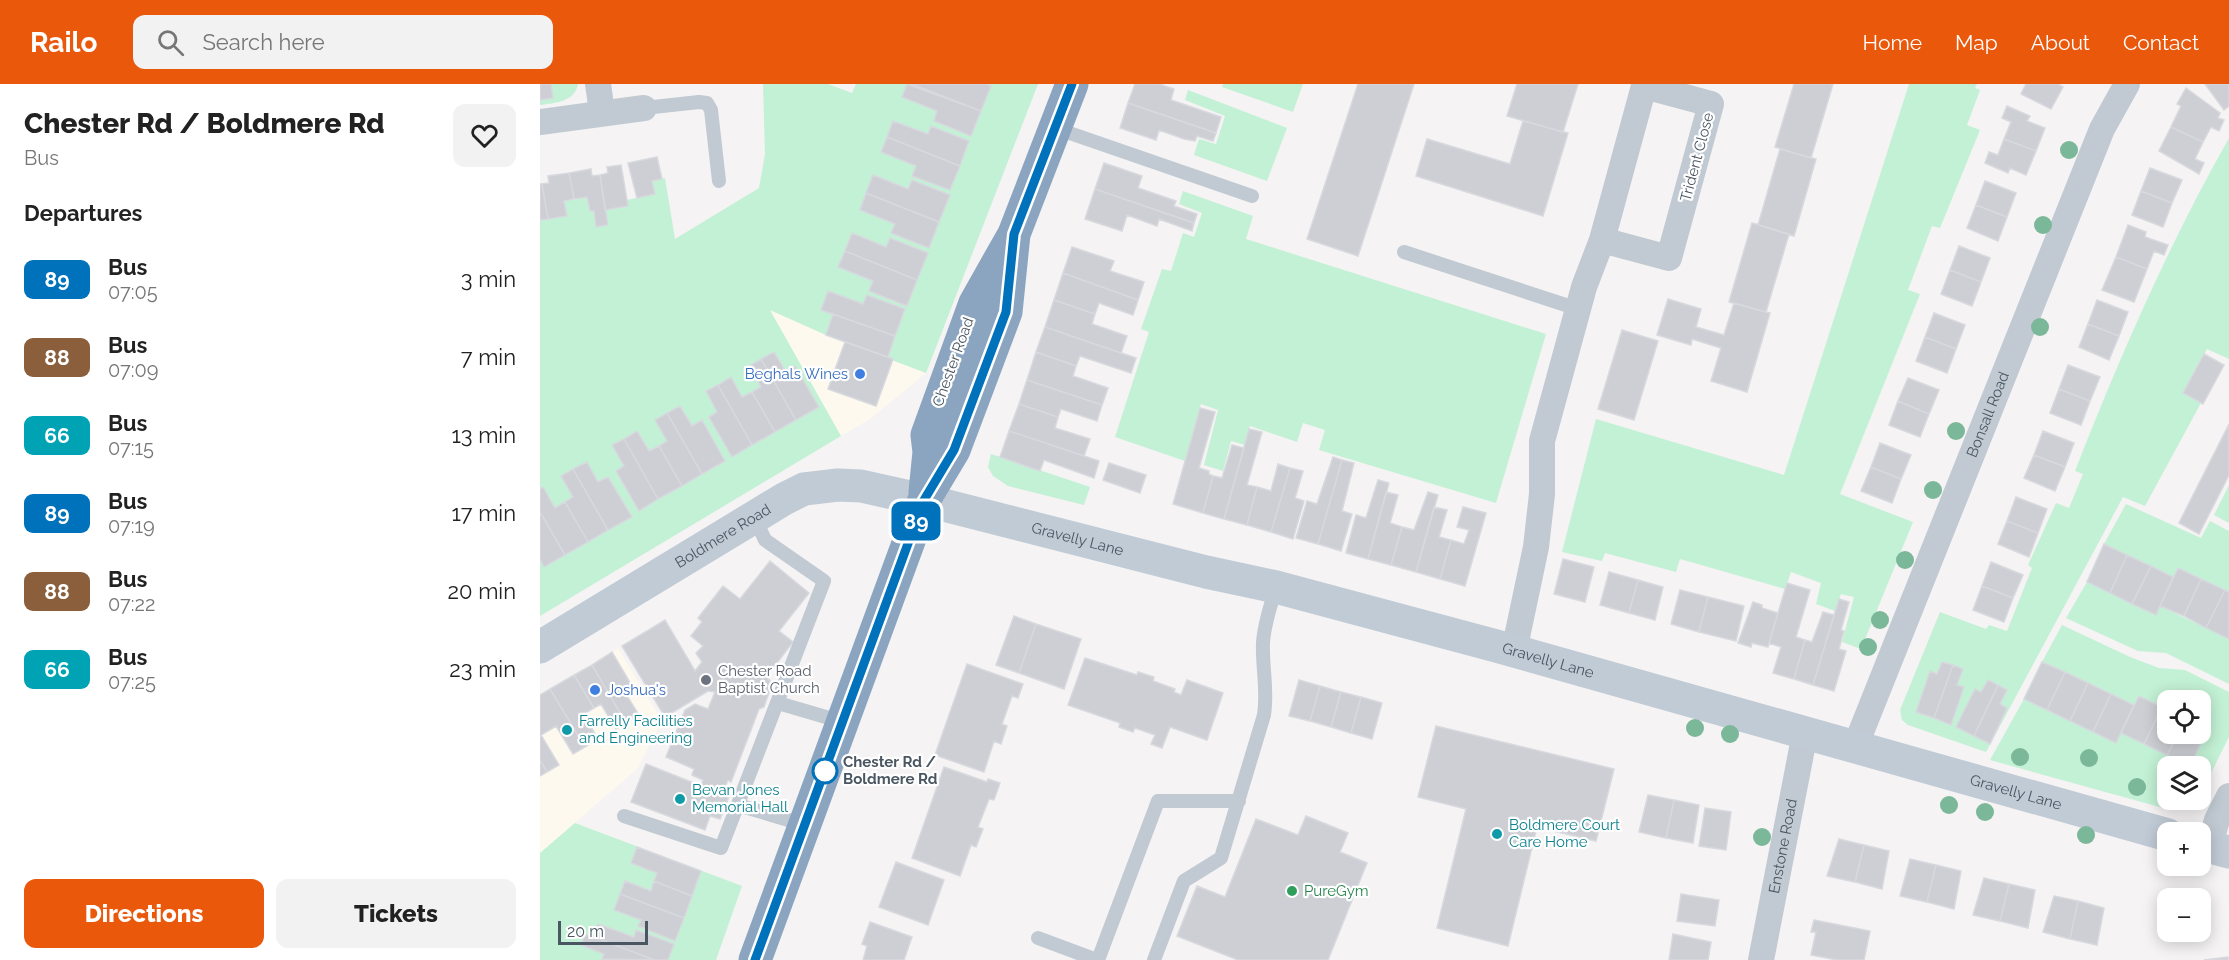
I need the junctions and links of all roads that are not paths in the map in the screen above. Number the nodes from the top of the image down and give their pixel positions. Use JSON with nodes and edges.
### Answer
{"nodes":[{"id":1,"x":598,"y":84,"type":"edge"},
{"id":2,"x":1072,"y":84,"type":"edge"},
{"id":3,"x":2127,"y":84,"type":"edge"},
{"id":4,"x":644,"y":108,"type":"joint"},
{"id":5,"x":602,"y":112,"type":"junction"},
{"id":6,"x":540,"y":122,"type":"edge"},
{"id":7,"x":1054,"y":128,"type":"junction"},
{"id":8,"x":719,"y":181,"type":"dead end"},
{"id":9,"x":1251,"y":196,"type":"dead end"},
{"id":10,"x":1602,"y":240,"type":"junction"},
{"id":11,"x":1404,"y":252,"type":"dead end"},
{"id":12,"x":1578,"y":309,"type":"junction"},
{"id":13,"x":924,"y":500,"type":"junction"},
{"id":14,"x":754,"y":516,"type":"junction"},
{"id":15,"x":1276,"y":587,"type":"junction"},
{"id":16,"x":540,"y":647,"type":"edge"},
{"id":17,"x":1514,"y":651,"type":"junction"},
{"id":18,"x":777,"y":703,"type":"junction"},
{"id":19,"x":843,"y":722,"type":"junction"},
{"id":20,"x":1805,"y":733,"type":"junction"},
{"id":21,"x":1855,"y":747,"type":"junction"},
{"id":22,"x":2229,"y":796,"type":"edge"},
{"id":23,"x":1239,"y":801,"type":"junction"},
{"id":24,"x":738,"y":805,"type":"junction"},
{"id":25,"x":624,"y":816,"type":"dead end"},
{"id":26,"x":805,"y":825,"type":"junction"},
{"id":27,"x":2157,"y":832,"type":"edge"},
{"id":28,"x":2213,"y":848,"type":"edge"},
{"id":29,"x":1038,"y":938,"type":"dead end"},
{"id":30,"x":755,"y":960,"type":"edge"},
{"id":31,"x":1097,"y":960,"type":"edge"},
{"id":32,"x":1154,"y":960,"type":"edge"},
{"id":33,"x":1761,"y":960,"type":"edge"}],
"edges":[{"from":1,"to":5,"type":"street"},
{"from":2,"to":7,"type":"highway","name":"Chester Road"},
{"from":3,"to":21,"type":"street","name":"Bonsall Road"},
{"from":4,"to":5,"type":"street"},
{"from":4,"to":8,"type":"lane"},
{"from":5,"to":6,"type":"street"},
{"from":7,"to":9,"type":"lane"},
{"from":7,"to":13,"type":"highway","name":"Chester Road"},
{"from":10,"to":10,"type":"street","name":"Trident Close"},
{"from":10,"to":12,"type":"street","name":"Trident Close"},
{"from":11,"to":12,"type":"lane"},
{"from":12,"to":17,"type":"street","name":"Trident Close"},
{"from":13,"to":14,"type":"main road","name":"Boldmere Road"},
{"from":13,"to":15,"type":"main road","name":"Gravelly Lane"},
{"from":13,"to":19,"type":"highway","name":"Chester Road"},
{"from":14,"to":16,"type":"main road","name":"Boldmere Road"},
{"from":14,"to":18,"type":"lane"},
{"from":15,"to":17,"type":"main road","name":"Gravelly Lane"},
{"from":15,"to":23,"type":"lane"},
{"from":17,"to":20,"type":"main road","name":"Gravelly Lane"},
{"from":18,"to":19,"type":"lane"},
{"from":18,"to":24,"type":"lane"},
{"from":19,"to":26,"type":"highway","name":"Chester Road"},
{"from":20,"to":21,"type":"main road","name":"Gravelly Lane"},
{"from":20,"to":33,"type":"street","name":"Enstone Road"},
{"from":21,"to":27,"type":"main road","name":"Gravelly Lane"},
{"from":22,"to":28,"type":"street"},
{"from":23,"to":31,"type":"lane"},
{"from":23,"to":32,"type":"lane"},
{"from":24,"to":25,"type":"lane"},
{"from":24,"to":26,"type":"lane"},
{"from":26,"to":30,"type":"highway","name":"Chester Road"},
{"from":29,"to":31,"type":"lane"}]}
